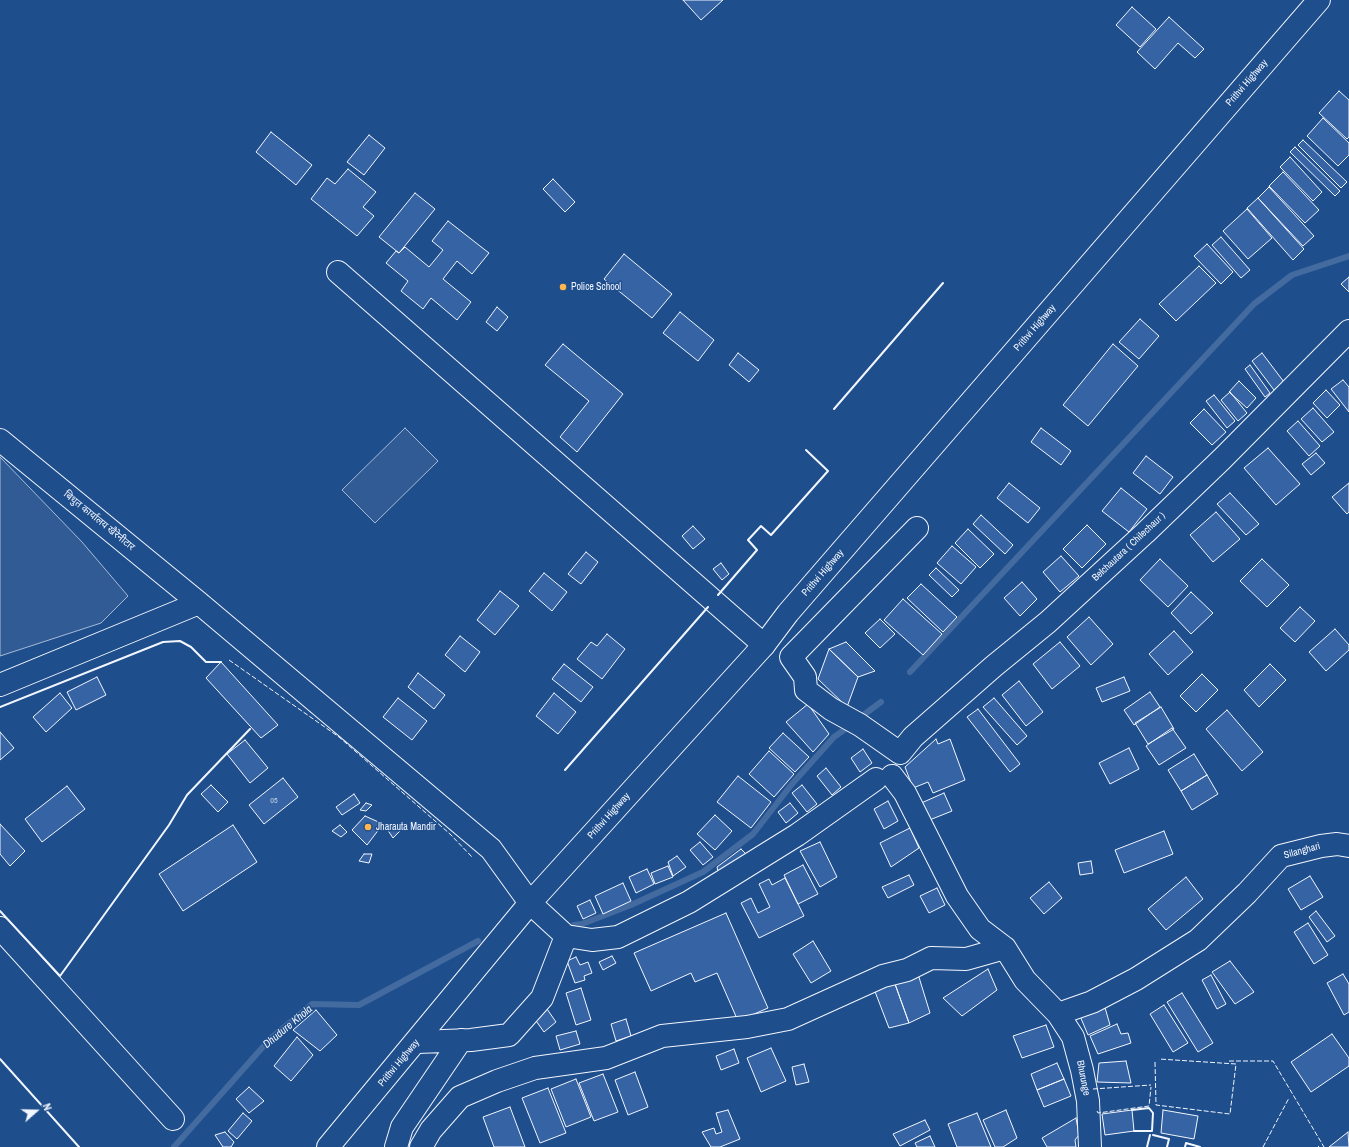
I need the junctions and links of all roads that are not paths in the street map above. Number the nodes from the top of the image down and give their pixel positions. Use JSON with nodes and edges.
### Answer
{"nodes":[{"id":1,"x":1319,"y":0,"type":"edge"},
{"id":2,"x":338,"y":272,"type":"dead end"},
{"id":3,"x":1349,"y":331,"type":"edge"},
{"id":4,"x":0,"y":440,"type":"edge"},
{"id":5,"x":917,"y":528,"type":"dead end"},
{"id":6,"x":199,"y":602,"type":"junction"},
{"id":7,"x":764,"y":645,"type":"junction"},
{"id":8,"x":0,"y":685,"type":"edge"},
{"id":9,"x":1349,"y":846,"type":"edge"},
{"id":10,"x":530,"y":903,"type":"junction"},
{"id":11,"x":0,"y":928,"type":"edge"},
{"id":12,"x":566,"y":936,"type":"junction"},
{"id":13,"x":1005,"y":948,"type":"junction"},
{"id":14,"x":1058,"y":1014,"type":"junction"},
{"id":15,"x":461,"y":1040,"type":"junction"},
{"id":16,"x":417,"y":1042,"type":"junction"},
{"id":17,"x":173,"y":1120,"type":"dead end"},
{"id":18,"x":328,"y":1147,"type":"edge"},
{"id":19,"x":396,"y":1147,"type":"edge"},
{"id":20,"x":421,"y":1147,"type":"edge"},
{"id":21,"x":1090,"y":1147,"type":"edge"}],
"edges":[{"from":1,"to":7,"type":"main road","name":"Prithvi Highway"},
{"from":2,"to":7,"type":"main road"},
{"from":3,"to":5,"type":"main road","name":"Belchautara ( Chilechaur )"},
{"from":4,"to":6,"type":"main road","name":"बिधुत कार्यालय खैरेनीटार"},
{"from":6,"to":8,"type":"main road"},
{"from":6,"to":10,"type":"main road","name":"बिधुत कार्यालय खैरेनीटार"},
{"from":7,"to":10,"type":"main road","name":"Prithvi Highway"},
{"from":9,"to":14,"type":"main road","name":"Silanghari"},
{"from":10,"to":12,"type":"main road","name":"बिधुत कार्यालय खैरेनीटार"},
{"from":10,"to":16,"type":"main road","name":"Prithvi Highway"},
{"from":11,"to":17,"type":"main road"},
{"from":12,"to":13,"type":"main road"},
{"from":12,"to":15,"type":"main road"},
{"from":13,"to":14,"type":"main road","name":"Bhurunge"},
{"from":13,"to":20,"type":"main road"},
{"from":14,"to":21,"type":"main road","name":"Bhurunge"},
{"from":15,"to":16,"type":"main road"},
{"from":15,"to":19,"type":"main road"},
{"from":16,"to":18,"type":"main road","name":"Prithvi Highway"}]}
